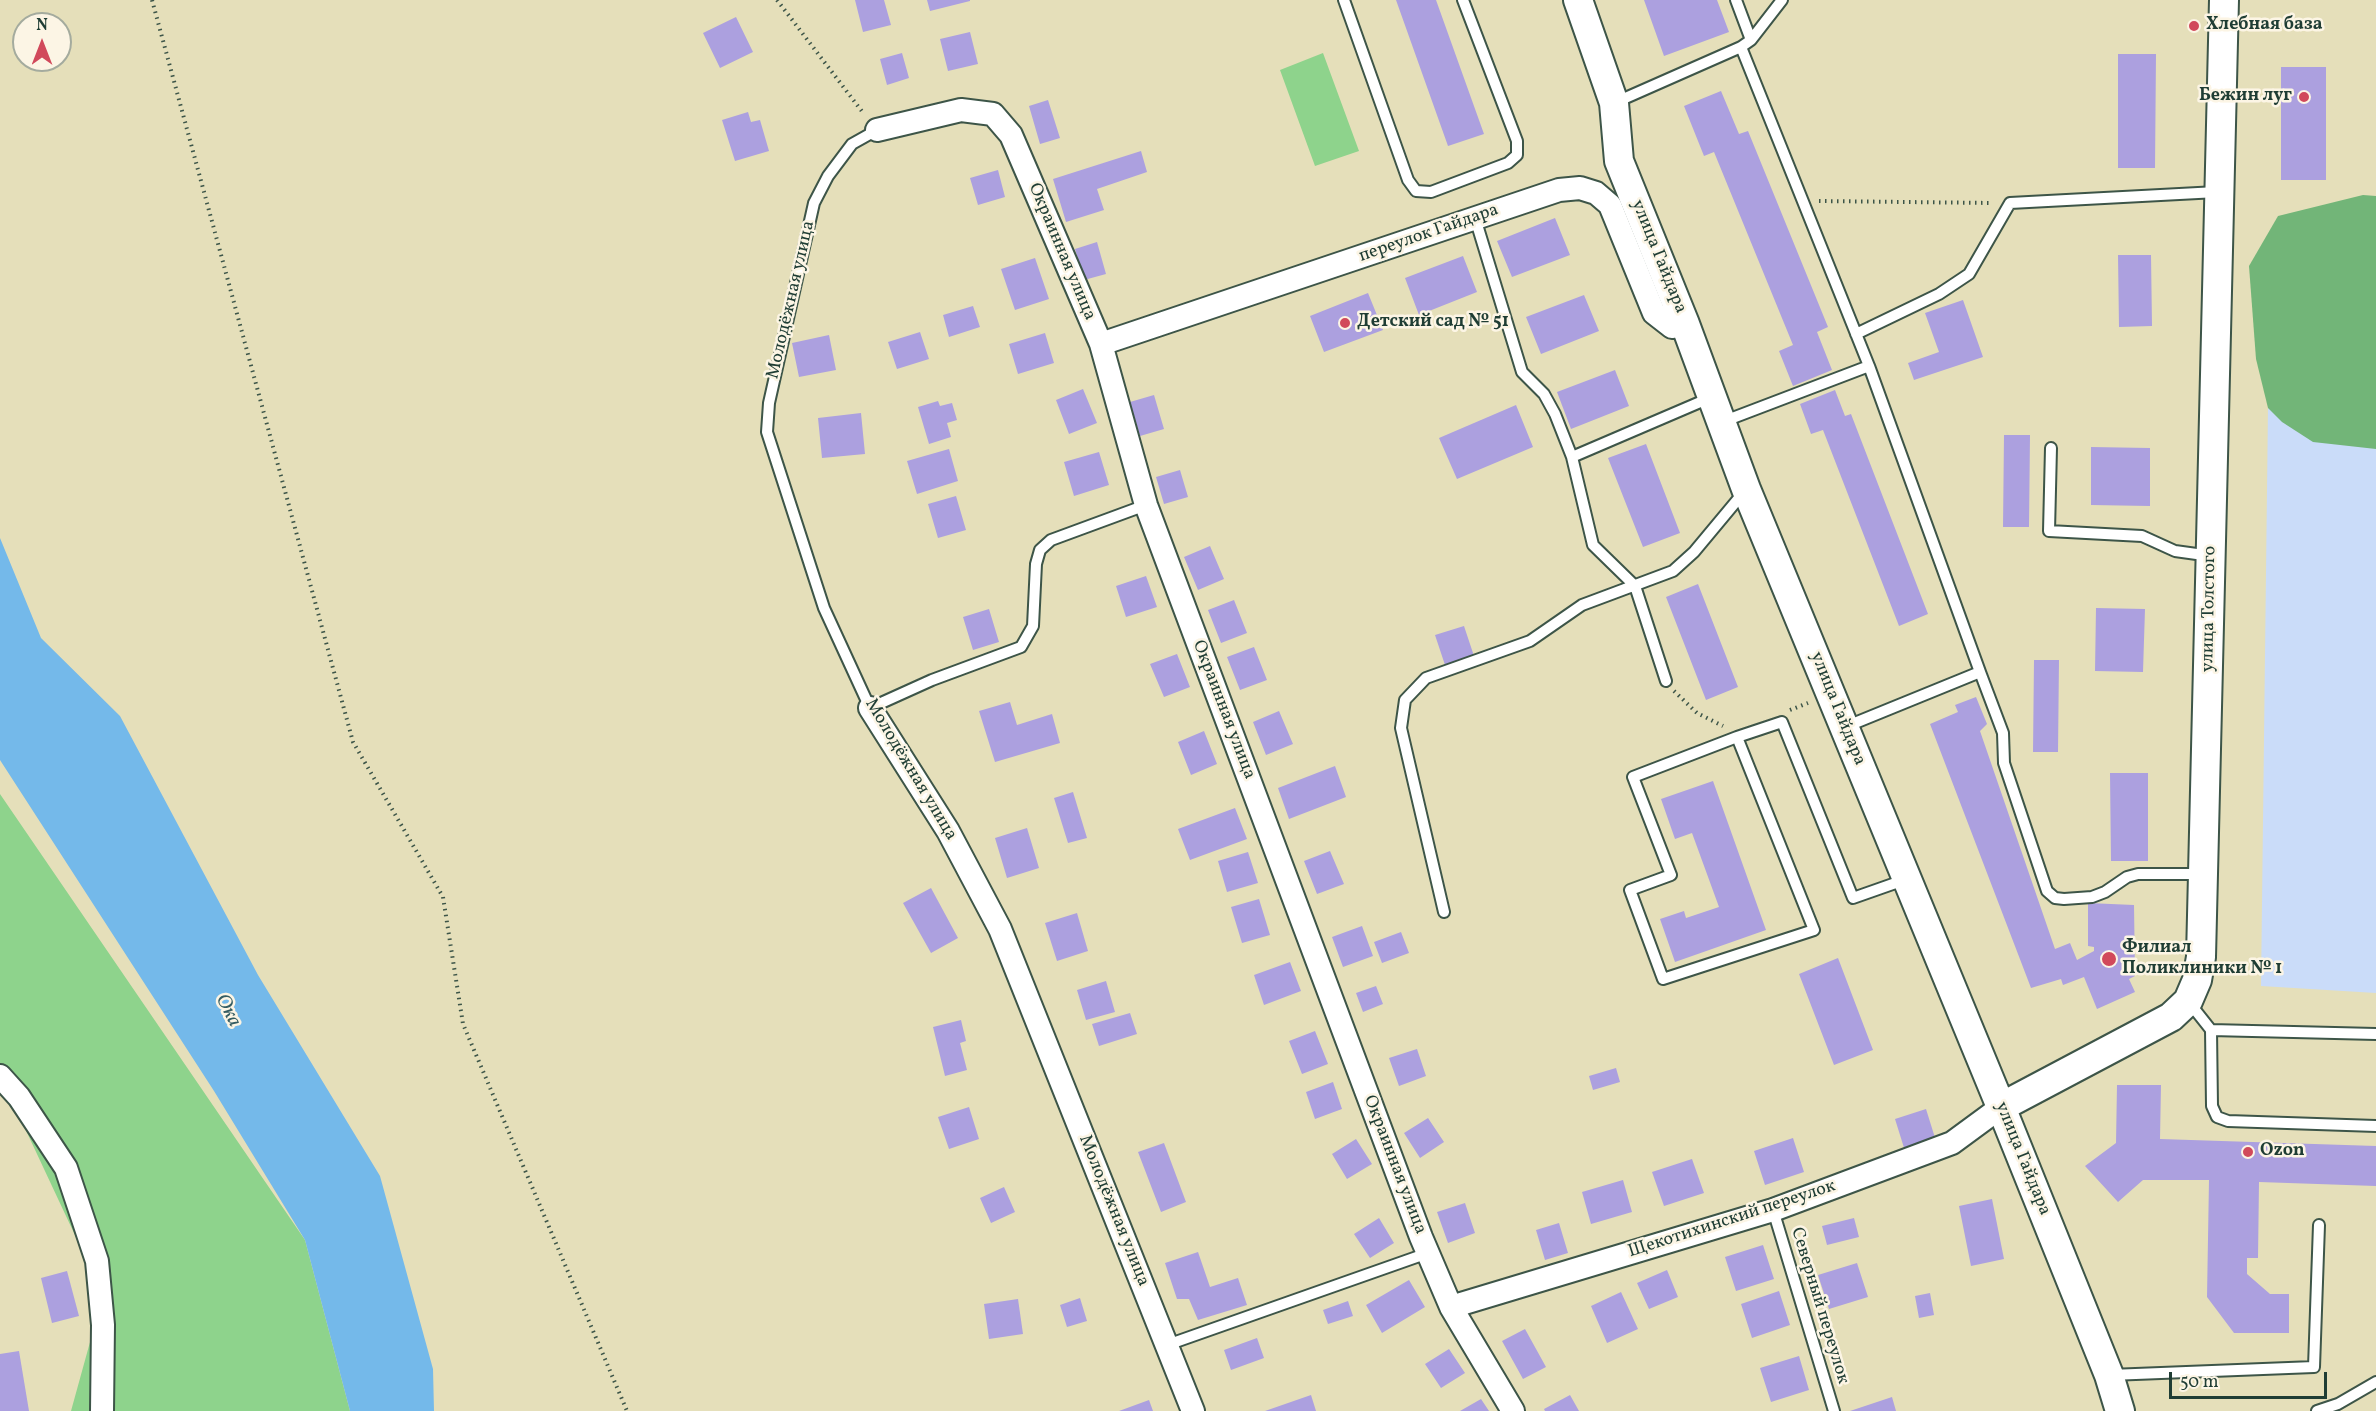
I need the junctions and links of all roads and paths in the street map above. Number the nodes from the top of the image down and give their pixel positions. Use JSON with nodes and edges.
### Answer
{"nodes":[{"id":1,"x":153,"y":0,"type":"edge"},
{"id":2,"x":777,"y":0,"type":"edge"},
{"id":3,"x":1344,"y":0,"type":"edge"},
{"id":4,"x":1463,"y":0,"type":"edge"},
{"id":5,"x":1578,"y":0,"type":"edge"},
{"id":6,"x":1736,"y":0,"type":"edge"},
{"id":7,"x":1782,"y":0,"type":"edge"},
{"id":8,"x":2224,"y":0,"type":"edge"},
{"id":9,"x":1751,"y":40,"type":"junction"},
{"id":10,"x":1741,"y":47,"type":"junction"},
{"id":11,"x":1614,"y":103,"type":"junction"},
{"id":12,"x":877,"y":130,"type":"junction"},
{"id":13,"x":2220,"y":192,"type":"junction"},
{"id":14,"x":1803,"y":200,"type":"junction"},
{"id":15,"x":2010,"y":203,"type":"junction"},
{"id":16,"x":1475,"y":218,"type":"junction"},
{"id":17,"x":1685,"y":324,"type":"junction"},
{"id":18,"x":1857,"y":334,"type":"junction"},
{"id":19,"x":1101,"y":344,"type":"junction"},
{"id":20,"x":1869,"y":366,"type":"junction"},
{"id":21,"x":1717,"y":410,"type":"junction"},
{"id":22,"x":2051,"y":448,"type":"dead end"},
{"id":23,"x":1572,"y":457,"type":"junction"},
{"id":24,"x":1746,"y":489,"type":"junction"},
{"id":25,"x":1146,"y":506,"type":"junction"},
{"id":26,"x":2211,"y":556,"type":"junction"},
{"id":27,"x":1635,"y":586,"type":"junction"},
{"id":28,"x":1980,"y":672,"type":"junction"},
{"id":29,"x":1666,"y":681,"type":"joint"},
{"id":30,"x":870,"y":708,"type":"junction"},
{"id":31,"x":1731,"y":727,"type":"dead end"},
{"id":32,"x":1844,"y":727,"type":"junction"},
{"id":33,"x":1737,"y":736,"type":"junction"},
{"id":34,"x":2203,"y":874,"type":"junction"},
{"id":35,"x":1907,"y":879,"type":"junction"},
{"id":36,"x":1444,"y":912,"type":"dead end"},
{"id":37,"x":2188,"y":1001,"type":"junction"},
{"id":38,"x":2211,"y":1030,"type":"junction"},
{"id":39,"x":2376,"y":1034,"type":"edge"},
{"id":40,"x":0,"y":1076,"type":"edge"},
{"id":41,"x":2001,"y":1107,"type":"junction"},
{"id":42,"x":2376,"y":1126,"type":"edge"},
{"id":43,"x":1773,"y":1210,"type":"junction"},
{"id":44,"x":2319,"y":1225,"type":"dead end"},
{"id":45,"x":1428,"y":1252,"type":"junction"},
{"id":46,"x":1451,"y":1307,"type":"junction"},
{"id":47,"x":1167,"y":1345,"type":"junction"},
{"id":48,"x":2109,"y":1375,"type":"junction"},
{"id":49,"x":2376,"y":1382,"type":"edge"},
{"id":50,"x":102,"y":1411,"type":"edge"},
{"id":51,"x":627,"y":1411,"type":"edge"},
{"id":52,"x":1193,"y":1411,"type":"edge"},
{"id":53,"x":1513,"y":1411,"type":"edge"},
{"id":54,"x":1834,"y":1411,"type":"edge"},
{"id":55,"x":2120,"y":1411,"type":"edge"},
{"id":56,"x":2317,"y":1411,"type":"edge"}],
"edges":[{"from":1,"to":51,"type":"path"},
{"from":2,"to":12,"type":"path"},
{"from":3,"to":4,"type":"lane"},
{"from":5,"to":11,"type":"street","name":"улица Гайдара"},
{"from":6,"to":9,"type":"lane"},
{"from":7,"to":9,"type":"lane"},
{"from":8,"to":13,"type":"street","name":"улица Толстого"},
{"from":9,"to":10,"type":"lane"},
{"from":10,"to":11,"type":"lane"},
{"from":10,"to":14,"type":"lane"},
{"from":11,"to":17,"type":"street","name":"улица Гайдара"},
{"from":12,"to":19,"type":"street","name":"Окраинная улица"},
{"from":12,"to":30,"type":"lane","name":"Молодёжная улица"},
{"from":13,"to":15,"type":"lane"},
{"from":13,"to":26,"type":"street","name":"улица Толстого"},
{"from":14,"to":15,"type":"path"},
{"from":14,"to":18,"type":"lane"},
{"from":15,"to":18,"type":"lane"},
{"from":16,"to":17,"type":"street","name":"переулок Гайдара"},
{"from":16,"to":19,"type":"street","name":"переулок Гайдара"},
{"from":16,"to":23,"type":"lane"},
{"from":17,"to":21,"type":"street","name":"улица Гайдара"},
{"from":18,"to":20,"type":"lane"},
{"from":19,"to":25,"type":"street","name":"Окраинная улица"},
{"from":20,"to":21,"type":"lane"},
{"from":20,"to":28,"type":"lane"},
{"from":21,"to":23,"type":"lane"},
{"from":21,"to":24,"type":"street","name":"улица Гайдара"},
{"from":22,"to":26,"type":"lane"},
{"from":23,"to":27,"type":"lane"},
{"from":24,"to":27,"type":"lane"},
{"from":24,"to":32,"type":"street","name":"улица Гайдара"},
{"from":25,"to":30,"type":"lane"},
{"from":25,"to":45,"type":"street","name":"Окраинная улица"},
{"from":26,"to":34,"type":"street","name":"улица Толстого"},
{"from":27,"to":29,"type":"lane"},
{"from":27,"to":36,"type":"lane"},
{"from":28,"to":32,"type":"lane"},
{"from":28,"to":34,"type":"lane"},
{"from":29,"to":31,"type":"path"},
{"from":30,"to":47,"type":"street","name":"Молодёжная улица"},
{"from":32,"to":35,"type":"street","name":"улица Гайдара"},
{"from":33,"to":33,"type":"lane"},
{"from":33,"to":35,"type":"lane"},
{"from":34,"to":37,"type":"street","name":"улица Толстого"},
{"from":35,"to":41,"type":"street","name":"улица Гайдара"},
{"from":37,"to":38,"type":"lane"},
{"from":37,"to":41,"type":"street"},
{"from":38,"to":39,"type":"lane"},
{"from":38,"to":42,"type":"lane"},
{"from":40,"to":50,"type":"street"},
{"from":41,"to":43,"type":"street","name":"Щекотихинский переулок"},
{"from":41,"to":48,"type":"street","name":"улица Гайдара"},
{"from":43,"to":46,"type":"street","name":"Щекотихинский переулок"},
{"from":43,"to":54,"type":"lane","name":"Северный переулок"},
{"from":44,"to":48,"type":"lane"},
{"from":45,"to":46,"type":"street","name":"Окраинная улица"},
{"from":45,"to":47,"type":"lane"},
{"from":46,"to":53,"type":"street","name":"Окраинная улица"},
{"from":47,"to":52,"type":"street","name":"Молодёжная улица"},
{"from":48,"to":55,"type":"street","name":"улица Гайдара"},
{"from":49,"to":56,"type":"lane"}]}
